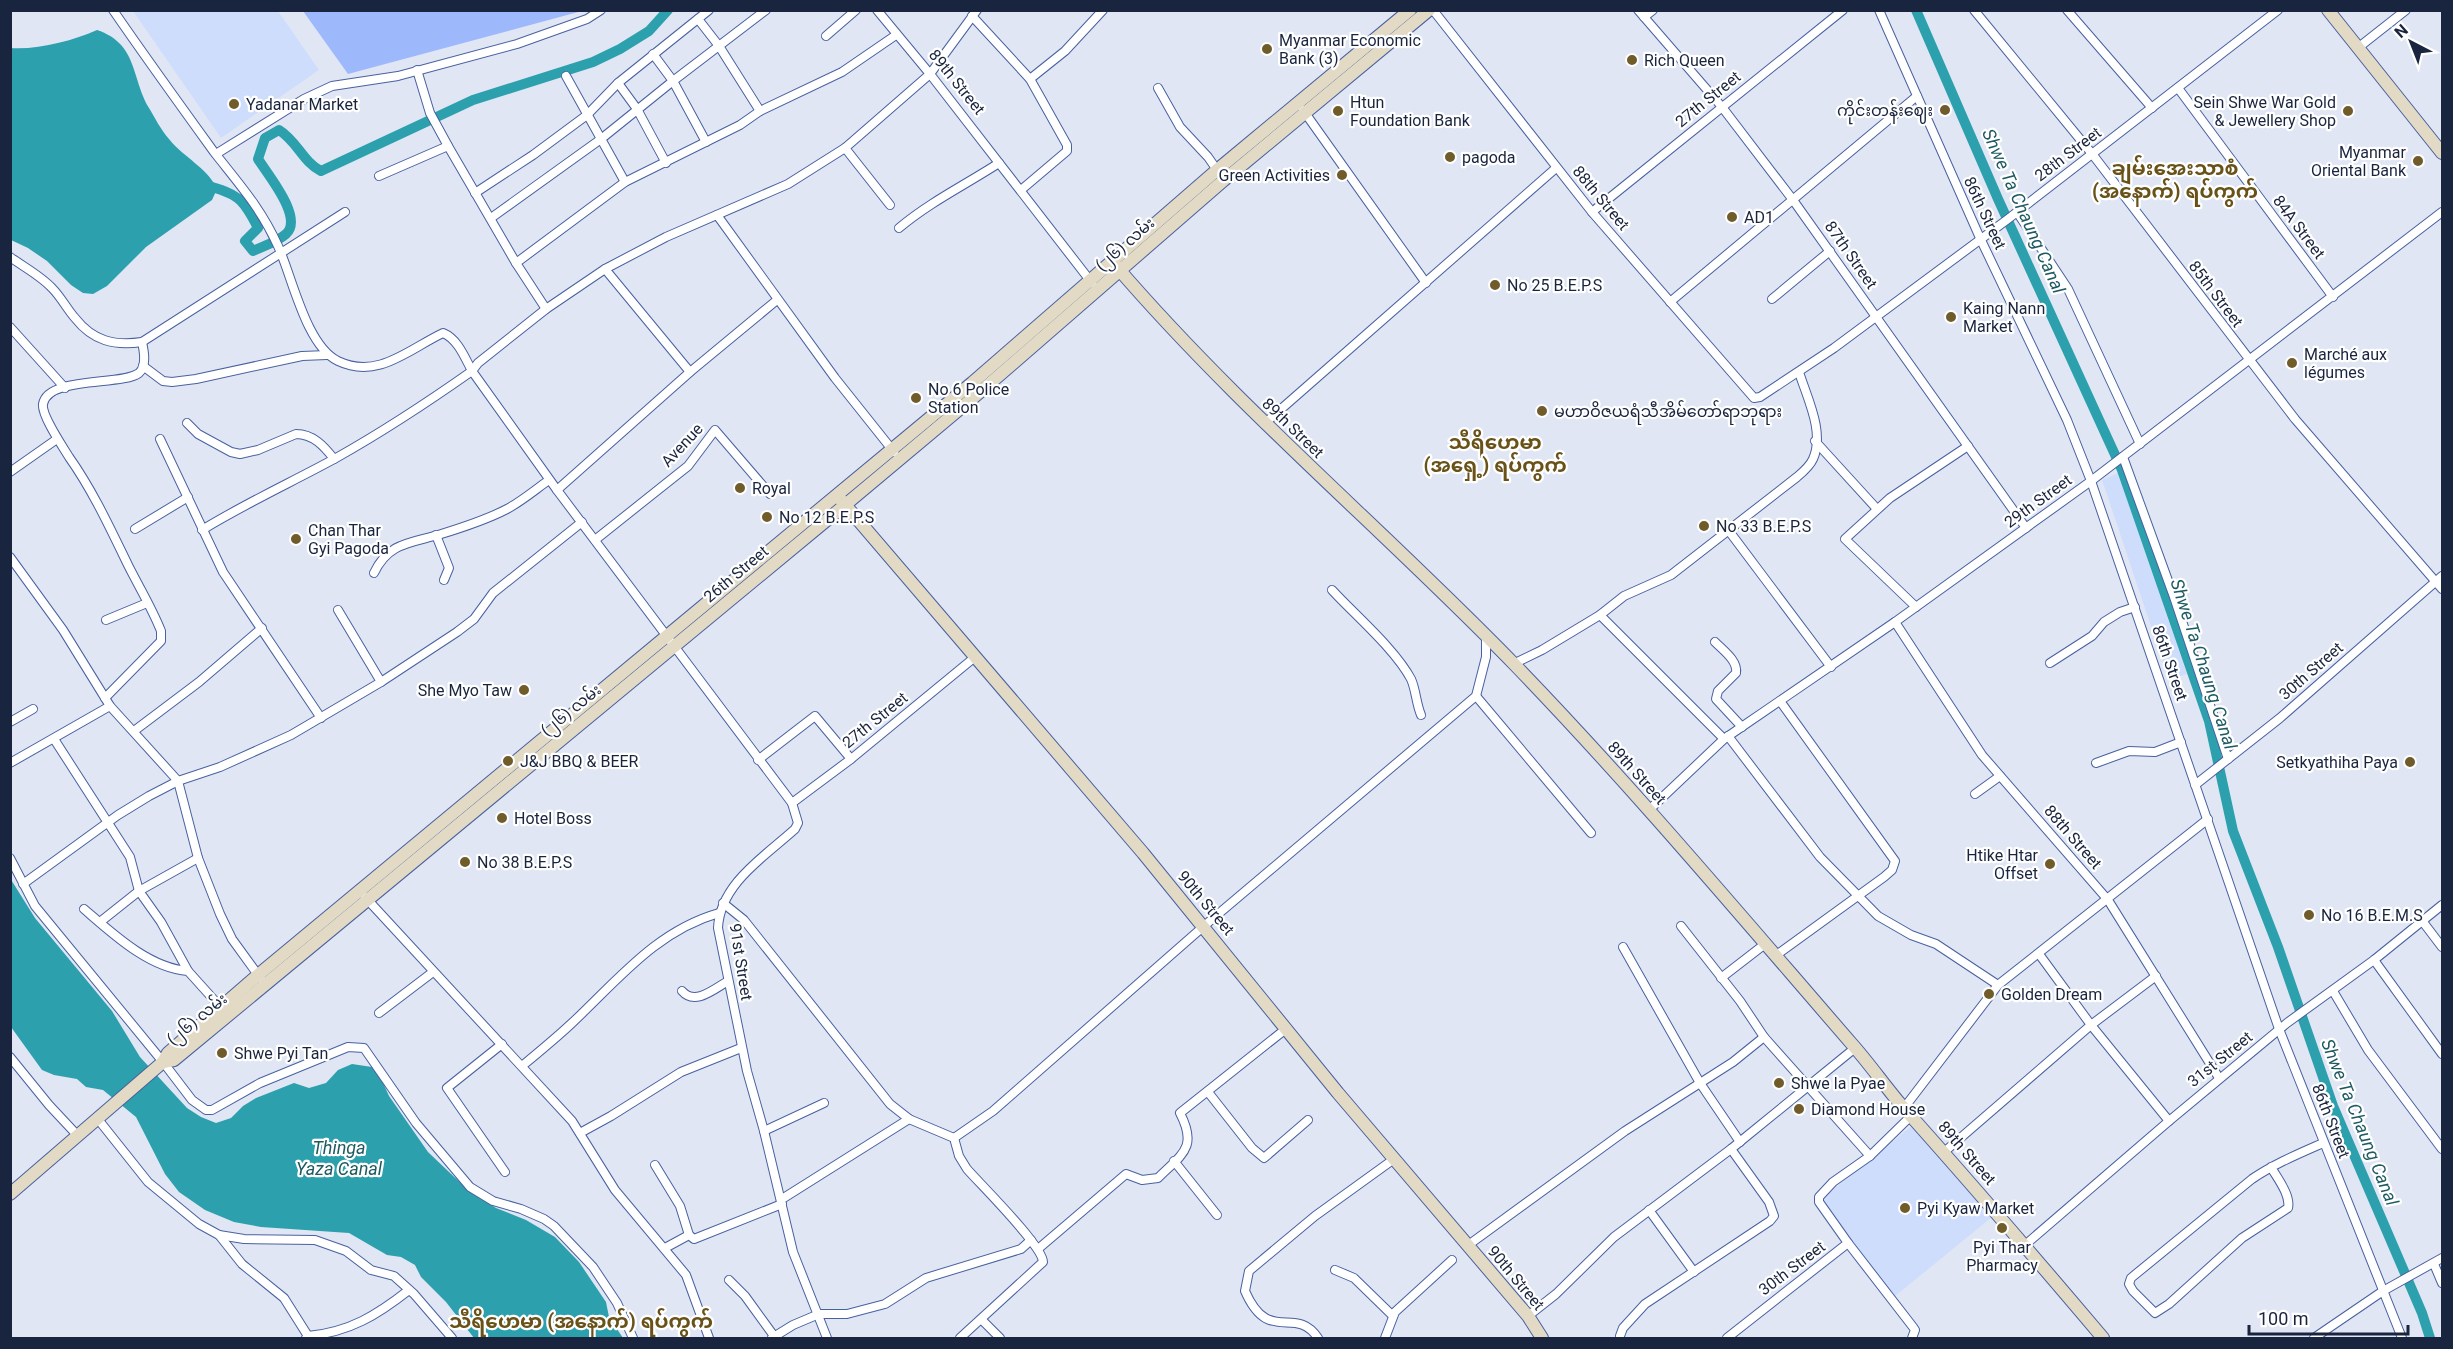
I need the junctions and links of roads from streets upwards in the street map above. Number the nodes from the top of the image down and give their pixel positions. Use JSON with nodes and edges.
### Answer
{"nodes":[{"id":1,"x":113,"y":10,"type":"edge"},
{"id":2,"x":601,"y":10,"type":"edge"},
{"id":3,"x":709,"y":10,"type":"edge"},
{"id":4,"x":766,"y":10,"type":"edge"},
{"id":5,"x":856,"y":10,"type":"edge"},
{"id":6,"x":877,"y":10,"type":"edge"},
{"id":7,"x":1103,"y":10,"type":"edge"},
{"id":8,"x":1410,"y":10,"type":"edge"},
{"id":9,"x":1431,"y":10,"type":"edge"},
{"id":10,"x":1653,"y":10,"type":"edge"},
{"id":11,"x":1843,"y":10,"type":"edge"},
{"id":12,"x":1879,"y":10,"type":"edge"},
{"id":13,"x":1974,"y":10,"type":"edge"},
{"id":14,"x":2067,"y":10,"type":"edge"},
{"id":15,"x":2278,"y":10,"type":"edge"},
{"id":16,"x":2328,"y":10,"type":"edge"},
{"id":17,"x":2406,"y":10,"type":"edge"},
{"id":18,"x":975,"y":13,"type":"edge"},
{"id":19,"x":1641,"y":14,"type":"edge"},
{"id":20,"x":698,"y":19,"type":"junction"},
{"id":21,"x":896,"y":35,"type":"junction"},
{"id":22,"x":826,"y":36,"type":"dead end"},
{"id":23,"x":719,"y":46,"type":"junction"},
{"id":24,"x":2359,"y":47,"type":"junction"},
{"id":25,"x":653,"y":54,"type":"junction"},
{"id":26,"x":417,"y":70,"type":"junction"},
{"id":27,"x":930,"y":74,"type":"junction"},
{"id":28,"x":566,"y":76,"type":"dead end"},
{"id":29,"x":1030,"y":79,"type":"junction"},
{"id":30,"x":673,"y":81,"type":"junction"},
{"id":31,"x":618,"y":83,"type":"junction"},
{"id":32,"x":1158,"y":88,"type":"dead end"},
{"id":33,"x":2178,"y":88,"type":"junction"},
{"id":34,"x":1917,"y":96,"type":"junction"},
{"id":35,"x":1722,"y":107,"type":"junction"},
{"id":36,"x":1301,"y":108,"type":"junction"},
{"id":37,"x":2152,"y":108,"type":"junction"},
{"id":38,"x":637,"y":109,"type":"junction"},
{"id":39,"x":760,"y":111,"type":"junction"},
{"id":40,"x":587,"y":115,"type":"junction"},
{"id":41,"x":601,"y":139,"type":"junction"},
{"id":42,"x":706,"y":142,"type":"junction"},
{"id":43,"x":448,"y":146,"type":"junction"},
{"id":44,"x":845,"y":148,"type":"junction"},
{"id":45,"x":2442,"y":153,"type":"edge"},
{"id":46,"x":216,"y":154,"type":"junction"},
{"id":47,"x":2093,"y":155,"type":"junction"},
{"id":48,"x":666,"y":163,"type":"junction"},
{"id":49,"x":999,"y":163,"type":"junction"},
{"id":50,"x":1556,"y":168,"type":"junction"},
{"id":51,"x":1220,"y":175,"type":"junction"},
{"id":52,"x":379,"y":176,"type":"dead end"},
{"id":53,"x":626,"y":182,"type":"junction"},
{"id":54,"x":1021,"y":190,"type":"junction"},
{"id":55,"x":475,"y":193,"type":"junction"},
{"id":56,"x":1793,"y":200,"type":"junction"},
{"id":57,"x":890,"y":205,"type":"dead end"},
{"id":58,"x":345,"y":212,"type":"dead end"},
{"id":59,"x":1592,"y":212,"type":"junction"},
{"id":60,"x":2017,"y":212,"type":"junction"},
{"id":61,"x":2442,"y":213,"type":"edge"},
{"id":62,"x":717,"y":215,"type":"junction"},
{"id":63,"x":491,"y":218,"type":"junction"},
{"id":64,"x":898,"y":228,"type":"dead end"},
{"id":65,"x":1980,"y":238,"type":"junction"},
{"id":66,"x":279,"y":249,"type":"junction"},
{"id":67,"x":1830,"y":251,"type":"junction"},
{"id":68,"x":10,"y":257,"type":"edge"},
{"id":69,"x":1111,"y":261,"type":"junction"},
{"id":70,"x":516,"y":263,"type":"junction"},
{"id":71,"x":604,"y":269,"type":"junction"},
{"id":72,"x":1120,"y":271,"type":"junction"},
{"id":73,"x":1426,"y":283,"type":"junction"},
{"id":74,"x":1093,"y":285,"type":"junction"},
{"id":75,"x":2333,"y":297,"type":"junction"},
{"id":76,"x":1772,"y":299,"type":"dead end"},
{"id":77,"x":777,"y":300,"type":"junction"},
{"id":78,"x":1670,"y":302,"type":"junction"},
{"id":79,"x":546,"y":309,"type":"junction"},
{"id":80,"x":1876,"y":316,"type":"junction"},
{"id":81,"x":10,"y":327,"type":"edge"},
{"id":82,"x":142,"y":342,"type":"junction"},
{"id":83,"x":327,"y":355,"type":"junction"},
{"id":84,"x":2249,"y":361,"type":"junction"},
{"id":85,"x":143,"y":366,"type":"junction"},
{"id":86,"x":472,"y":371,"type":"junction"},
{"id":87,"x":690,"y":372,"type":"junction"},
{"id":88,"x":1799,"y":372,"type":"junction"},
{"id":89,"x":65,"y":388,"type":"junction"},
{"id":90,"x":1754,"y":398,"type":"joint"},
{"id":91,"x":187,"y":423,"type":"dead end"},
{"id":92,"x":1264,"y":424,"type":"junction"},
{"id":93,"x":57,"y":439,"type":"junction"},
{"id":94,"x":160,"y":439,"type":"dead end"},
{"id":95,"x":1815,"y":441,"type":"junction"},
{"id":96,"x":2140,"y":444,"type":"junction"},
{"id":97,"x":1968,"y":446,"type":"junction"},
{"id":98,"x":895,"y":454,"type":"junction"},
{"id":99,"x":2123,"y":457,"type":"junction"},
{"id":100,"x":334,"y":459,"type":"junction"},
{"id":101,"x":10,"y":472,"type":"edge"},
{"id":102,"x":549,"y":480,"type":"junction"},
{"id":103,"x":2091,"y":481,"type":"junction"},
{"id":104,"x":556,"y":490,"type":"junction"},
{"id":105,"x":770,"y":494,"type":"dead end"},
{"id":106,"x":188,"y":497,"type":"junction"},
{"id":107,"x":841,"y":500,"type":"junction"},
{"id":108,"x":1877,"y":509,"type":"junction"},
{"id":109,"x":582,"y":522,"type":"junction"},
{"id":110,"x":2026,"y":528,"type":"junction"},
{"id":111,"x":135,"y":529,"type":"dead end"},
{"id":112,"x":202,"y":530,"type":"junction"},
{"id":113,"x":1729,"y":531,"type":"junction"},
{"id":114,"x":436,"y":535,"type":"junction"},
{"id":115,"x":595,"y":540,"type":"junction"},
{"id":116,"x":10,"y":557,"type":"edge"},
{"id":117,"x":374,"y":573,"type":"dead end"},
{"id":118,"x":444,"y":580,"type":"dead end"},
{"id":119,"x":2440,"y":582,"type":"edge"},
{"id":120,"x":1332,"y":590,"type":"dead end"},
{"id":121,"x":147,"y":603,"type":"junction"},
{"id":122,"x":1916,"y":607,"type":"junction"},
{"id":123,"x":2135,"y":607,"type":"junction"},
{"id":124,"x":338,"y":610,"type":"dead end"},
{"id":125,"x":1600,"y":615,"type":"junction"},
{"id":126,"x":106,"y":620,"type":"dead end"},
{"id":127,"x":1895,"y":622,"type":"junction"},
{"id":128,"x":262,"y":628,"type":"junction"},
{"id":129,"x":1486,"y":637,"type":"junction"},
{"id":130,"x":671,"y":641,"type":"junction"},
{"id":131,"x":1715,"y":642,"type":"dead end"},
{"id":132,"x":975,"y":657,"type":"junction"},
{"id":133,"x":2050,"y":663,"type":"dead end"},
{"id":134,"x":1514,"y":664,"type":"junction"},
{"id":135,"x":1831,"y":667,"type":"junction"},
{"id":136,"x":381,"y":682,"type":"junction"},
{"id":137,"x":1476,"y":696,"type":"junction"},
{"id":138,"x":105,"y":698,"type":"junction"},
{"id":139,"x":1780,"y":700,"type":"junction"},
{"id":140,"x":110,"y":706,"type":"junction"},
{"id":141,"x":33,"y":709,"type":"dead end"},
{"id":142,"x":1421,"y":715,"type":"dead end"},
{"id":143,"x":321,"y":718,"type":"junction"},
{"id":144,"x":10,"y":722,"type":"edge"},
{"id":145,"x":1742,"y":727,"type":"junction"},
{"id":146,"x":134,"y":731,"type":"junction"},
{"id":147,"x":1726,"y":737,"type":"junction"},
{"id":148,"x":54,"y":739,"type":"junction"},
{"id":149,"x":2181,"y":741,"type":"junction"},
{"id":150,"x":851,"y":759,"type":"junction"},
{"id":151,"x":758,"y":760,"type":"junction"},
{"id":152,"x":2225,"y":762,"type":"junction"},
{"id":153,"x":2096,"y":763,"type":"dead end"},
{"id":154,"x":10,"y":764,"type":"edge"},
{"id":155,"x":2000,"y":776,"type":"junction"},
{"id":156,"x":178,"y":781,"type":"junction"},
{"id":157,"x":2199,"y":782,"type":"junction"},
{"id":158,"x":1975,"y":794,"type":"dead end"},
{"id":159,"x":792,"y":803,"type":"junction"},
{"id":160,"x":1649,"y":810,"type":"junction"},
{"id":161,"x":2208,"y":819,"type":"junction"},
{"id":162,"x":109,"y":822,"type":"junction"},
{"id":163,"x":1591,"y":833,"type":"dead end"},
{"id":164,"x":10,"y":858,"type":"edge"},
{"id":165,"x":198,"y":858,"type":"junction"},
{"id":166,"x":23,"y":884,"type":"junction"},
{"id":167,"x":139,"y":891,"type":"junction"},
{"id":168,"x":363,"y":895,"type":"junction"},
{"id":169,"x":1857,"y":897,"type":"junction"},
{"id":170,"x":2108,"y":900,"type":"junction"},
{"id":171,"x":723,"y":903,"type":"junction"},
{"id":172,"x":2442,"y":905,"type":"edge"},
{"id":173,"x":84,"y":909,"type":"dead end"},
{"id":174,"x":719,"y":913,"type":"junction"},
{"id":175,"x":100,"y":922,"type":"junction"},
{"id":176,"x":2423,"y":922,"type":"junction"},
{"id":177,"x":1204,"y":926,"type":"junction"},
{"id":178,"x":1681,"y":926,"type":"dead end"},
{"id":179,"x":1765,"y":944,"type":"junction"},
{"id":180,"x":1623,"y":947,"type":"dead end"},
{"id":181,"x":2442,"y":947,"type":"edge"},
{"id":182,"x":2038,"y":954,"type":"junction"},
{"id":183,"x":1775,"y":956,"type":"junction"},
{"id":184,"x":2374,"y":960,"type":"junction"},
{"id":185,"x":188,"y":971,"type":"junction"},
{"id":186,"x":433,"y":972,"type":"junction"},
{"id":187,"x":2156,"y":976,"type":"junction"},
{"id":188,"x":1721,"y":978,"type":"junction"},
{"id":189,"x":262,"y":979,"type":"junction"},
{"id":190,"x":728,"y":981,"type":"junction"},
{"id":191,"x":1998,"y":985,"type":"junction"},
{"id":192,"x":682,"y":991,"type":"dead end"},
{"id":193,"x":2332,"y":991,"type":"junction"},
{"id":194,"x":224,"y":1012,"type":"junction"},
{"id":195,"x":379,"y":1013,"type":"dead end"},
{"id":196,"x":2091,"y":1025,"type":"junction"},
{"id":197,"x":2283,"y":1026,"type":"junction"},
{"id":198,"x":1287,"y":1028,"type":"junction"},
{"id":199,"x":1764,"y":1037,"type":"junction"},
{"id":200,"x":502,"y":1044,"type":"junction"},
{"id":201,"x":741,"y":1048,"type":"junction"},
{"id":202,"x":1855,"y":1048,"type":"junction"},
{"id":203,"x":2442,"y":1054,"type":"edge"},
{"id":204,"x":10,"y":1056,"type":"edge"},
{"id":205,"x":160,"y":1064,"type":"junction"},
{"id":206,"x":522,"y":1066,"type":"junction"},
{"id":207,"x":2219,"y":1078,"type":"junction"},
{"id":208,"x":1700,"y":1083,"type":"junction"},
{"id":209,"x":1807,"y":1086,"type":"junction"},
{"id":210,"x":1208,"y":1092,"type":"junction"},
{"id":211,"x":824,"y":1102,"type":"dead end"},
{"id":212,"x":1908,"y":1112,"type":"junction"},
{"id":213,"x":101,"y":1114,"type":"junction"},
{"id":214,"x":909,"y":1119,"type":"junction"},
{"id":215,"x":1308,"y":1120,"type":"dead end"},
{"id":216,"x":2169,"y":1120,"type":"junction"},
{"id":217,"x":764,"y":1131,"type":"junction"},
{"id":218,"x":580,"y":1133,"type":"junction"},
{"id":219,"x":78,"y":1136,"type":"junction"},
{"id":220,"x":954,"y":1138,"type":"junction"},
{"id":221,"x":1740,"y":1142,"type":"junction"},
{"id":222,"x":2324,"y":1143,"type":"junction"},
{"id":223,"x":1731,"y":1149,"type":"junction"},
{"id":224,"x":2442,"y":1149,"type":"edge"},
{"id":225,"x":1943,"y":1153,"type":"junction"},
{"id":226,"x":1870,"y":1156,"type":"junction"},
{"id":227,"x":1395,"y":1159,"type":"junction"},
{"id":228,"x":1174,"y":1161,"type":"junction"},
{"id":229,"x":655,"y":1165,"type":"dead end"},
{"id":230,"x":2271,"y":1167,"type":"junction"},
{"id":231,"x":505,"y":1172,"type":"dead end"},
{"id":232,"x":10,"y":1194,"type":"edge"},
{"id":233,"x":782,"y":1202,"type":"junction"},
{"id":234,"x":1649,"y":1210,"type":"junction"},
{"id":235,"x":1217,"y":1215,"type":"dead end"},
{"id":236,"x":219,"y":1235,"type":"junction"},
{"id":237,"x":689,"y":1235,"type":"junction"},
{"id":238,"x":1031,"y":1240,"type":"junction"},
{"id":239,"x":1848,"y":1243,"type":"junction"},
{"id":240,"x":2025,"y":1245,"type":"junction"},
{"id":241,"x":1467,"y":1246,"type":"junction"},
{"id":242,"x":665,"y":1248,"type":"junction"},
{"id":243,"x":1038,"y":1249,"type":"junction"},
{"id":244,"x":2442,"y":1258,"type":"edge"},
{"id":245,"x":1452,"y":1260,"type":"dead end"},
{"id":246,"x":2434,"y":1264,"type":"junction"},
{"id":247,"x":1335,"y":1270,"type":"dead end"},
{"id":248,"x":1695,"y":1272,"type":"junction"},
{"id":249,"x":729,"y":1280,"type":"dead end"},
{"id":250,"x":2442,"y":1282,"type":"edge"},
{"id":251,"x":410,"y":1290,"type":"junction"},
{"id":252,"x":2383,"y":1291,"type":"junction"},
{"id":253,"x":819,"y":1314,"type":"junction"},
{"id":254,"x":1393,"y":1316,"type":"junction"},
{"id":255,"x":1528,"y":1316,"type":"junction"},
{"id":256,"x":982,"y":1320,"type":"junction"},
{"id":257,"x":1913,"y":1334,"type":"edge"},
{"id":258,"x":307,"y":1337,"type":"edge"},
{"id":259,"x":773,"y":1337,"type":"edge"},
{"id":260,"x":452,"y":1338,"type":"edge"},
{"id":261,"x":633,"y":1338,"type":"edge"},
{"id":262,"x":709,"y":1338,"type":"edge"},
{"id":263,"x":827,"y":1338,"type":"edge"},
{"id":264,"x":960,"y":1338,"type":"edge"},
{"id":265,"x":1000,"y":1338,"type":"edge"},
{"id":266,"x":1318,"y":1338,"type":"edge"},
{"id":267,"x":1385,"y":1338,"type":"edge"},
{"id":268,"x":1542,"y":1338,"type":"edge"},
{"id":269,"x":1621,"y":1338,"type":"edge"},
{"id":270,"x":1727,"y":1338,"type":"edge"},
{"id":271,"x":1922,"y":1338,"type":"edge"},
{"id":272,"x":2103,"y":1338,"type":"edge"},
{"id":273,"x":2314,"y":1338,"type":"edge"},
{"id":274,"x":2402,"y":1338,"type":"edge"}],
"edges":[{"from":1,"to":46,"type":"street"},
{"from":2,"to":26,"type":"street"},
{"from":3,"to":20,"type":"street"},
{"from":4,"to":23,"type":"street"},
{"from":5,"to":22,"type":"street"},
{"from":6,"to":21,"type":"street","name":"89th Street"},
{"from":7,"to":29,"type":"street"},
{"from":8,"to":36,"type":"street","name":"(၂၆) လမ်း"},
{"from":9,"to":36,"type":"street","name":"(၂၆) လမ်း"},
{"from":9,"to":50,"type":"street","name":"88th Street"},
{"from":10,"to":19,"type":"street"},
{"from":11,"to":35,"type":"street","name":"27th Street"},
{"from":12,"to":34,"type":"street","name":"86th Street"},
{"from":13,"to":47,"type":"street","name":"85th Street"},
{"from":14,"to":37,"type":"street"},
{"from":15,"to":33,"type":"street","name":"28th Street"},
{"from":16,"to":24,"type":"street"},
{"from":17,"to":24,"type":"street"},
{"from":18,"to":27,"type":"street"},
{"from":18,"to":29,"type":"street"},
{"from":19,"to":35,"type":"street","name":"87th Street"},
{"from":20,"to":23,"type":"street"},
{"from":20,"to":25,"type":"street"},
{"from":21,"to":27,"type":"street","name":"89th Street"},
{"from":21,"to":39,"type":"street"},
{"from":23,"to":30,"type":"street"},
{"from":23,"to":39,"type":"street"},
{"from":24,"to":45,"type":"street"},
{"from":25,"to":30,"type":"street"},
{"from":25,"to":31,"type":"street"},
{"from":26,"to":43,"type":"street"},
{"from":26,"to":46,"type":"street"},
{"from":27,"to":44,"type":"street"},
{"from":27,"to":49,"type":"street","name":"89th Street"},
{"from":28,"to":40,"type":"street"},
{"from":29,"to":54,"type":"street"},
{"from":30,"to":38,"type":"street"},
{"from":30,"to":42,"type":"street"},
{"from":31,"to":38,"type":"street"},
{"from":31,"to":40,"type":"street"},
{"from":32,"to":51,"type":"street"},
{"from":33,"to":37,"type":"street","name":"28th Street"},
{"from":33,"to":75,"type":"street","name":"84A Street"},
{"from":34,"to":56,"type":"street"},
{"from":34,"to":65,"type":"street","name":"86th Street"},
{"from":35,"to":56,"type":"street","name":"87th Street"},
{"from":35,"to":59,"type":"street","name":"27th Street"},
{"from":36,"to":51,"type":"street","name":"(၂၆) လမ်း"},
{"from":36,"to":73,"type":"street"},
{"from":37,"to":47,"type":"street","name":"28th Street"},
{"from":38,"to":41,"type":"street"},
{"from":38,"to":48,"type":"street"},
{"from":39,"to":42,"type":"street"},
{"from":40,"to":41,"type":"street"},
{"from":40,"to":55,"type":"street"},
{"from":41,"to":53,"type":"street"},
{"from":41,"to":63,"type":"street"},
{"from":42,"to":48,"type":"street"},
{"from":43,"to":52,"type":"street"},
{"from":43,"to":55,"type":"street"},
{"from":44,"to":57,"type":"street"},
{"from":44,"to":62,"type":"street"},
{"from":46,"to":66,"type":"street"},
{"from":47,"to":60,"type":"street","name":"28th Street"},
{"from":47,"to":84,"type":"street","name":"85th Street"},
{"from":48,"to":53,"type":"street"},
{"from":49,"to":54,"type":"street","name":"89th Street"},
{"from":49,"to":64,"type":"street"},
{"from":50,"to":59,"type":"street","name":"88th Street"},
{"from":50,"to":73,"type":"street"},
{"from":51,"to":69,"type":"street","name":"(၂၆) လမ်း"},
{"from":51,"to":72,"type":"street","name":"(၂၆) လမ်း"},
{"from":53,"to":70,"type":"street"},
{"from":54,"to":74,"type":"street","name":"89th Street"},
{"from":55,"to":63,"type":"street"},
{"from":56,"to":67,"type":"street","name":"87th Street"},
{"from":56,"to":78,"type":"street"},
{"from":58,"to":66,"type":"street"},
{"from":59,"to":78,"type":"street","name":"88th Street"},
{"from":60,"to":65,"type":"street","name":"28th Street"},
{"from":60,"to":96,"type":"street"},
{"from":61,"to":75,"type":"street","name":"29th Street"},
{"from":62,"to":71,"type":"street"},
{"from":62,"to":77,"type":"street"},
{"from":63,"to":70,"type":"street"},
{"from":65,"to":80,"type":"street","name":"28th Street"},
{"from":65,"to":103,"type":"street","name":"86th Street"},
{"from":66,"to":82,"type":"street"},
{"from":66,"to":83,"type":"street"},
{"from":67,"to":76,"type":"street"},
{"from":67,"to":80,"type":"street","name":"87th Street"},
{"from":68,"to":82,"type":"street"},
{"from":69,"to":72,"type":"street","name":"89th Street"},
{"from":69,"to":74,"type":"street","name":"(၂၆) လမ်း"},
{"from":70,"to":79,"type":"street"},
{"from":71,"to":79,"type":"street"},
{"from":71,"to":87,"type":"street"},
{"from":72,"to":74,"type":"street","name":"(၂၆) လမ်း"},
{"from":72,"to":92,"type":"street","name":"89th Street"},
{"from":73,"to":92,"type":"street"},
{"from":74,"to":98,"type":"street","name":"(၂၆) လမ်း"},
{"from":75,"to":84,"type":"street","name":"29th Street"},
{"from":77,"to":87,"type":"street"},
{"from":77,"to":98,"type":"street"},
{"from":78,"to":90,"type":"street","name":"88th Street"},
{"from":79,"to":86,"type":"street"},
{"from":80,"to":88,"type":"street","name":"28th Street"},
{"from":80,"to":97,"type":"street","name":"87th Street"},
{"from":81,"to":89,"type":"street"},
{"from":82,"to":85,"type":"street"},
{"from":83,"to":85,"type":"street"},
{"from":83,"to":86,"type":"street"},
{"from":84,"to":96,"type":"street","name":"29th Street"},
{"from":84,"to":119,"type":"street","name":"85th Street"},
{"from":85,"to":89,"type":"street"},
{"from":86,"to":100,"type":"street"},
{"from":86,"to":102,"type":"street"},
{"from":87,"to":104,"type":"street"},
{"from":88,"to":90,"type":"street","name":"28th Street"},
{"from":88,"to":95,"type":"street"},
{"from":89,"to":93,"type":"street"},
{"from":91,"to":100,"type":"street"},
{"from":92,"to":129,"type":"street","name":"89th Street"},
{"from":93,"to":101,"type":"street"},
{"from":93,"to":121,"type":"street"},
{"from":94,"to":106,"type":"street"},
{"from":95,"to":108,"type":"street"},
{"from":95,"to":113,"type":"street"},
{"from":96,"to":99,"type":"street","name":"29th Street"},
{"from":97,"to":108,"type":"street"},
{"from":97,"to":110,"type":"street","name":"87th Street"},
{"from":98,"to":107,"type":"street","name":"(၂၆) လမ်း"},
{"from":99,"to":103,"type":"street","name":"29th Street"},
{"from":99,"to":152,"type":"street"},
{"from":100,"to":112,"type":"street"},
{"from":102,"to":104,"type":"street"},
{"from":102,"to":114,"type":"street"},
{"from":103,"to":110,"type":"street","name":"29th Street"},
{"from":103,"to":123,"type":"street","name":"86th Street"},
{"from":104,"to":109,"type":"street"},
{"from":105,"to":115,"type":"street","name":"Avenue"},
{"from":106,"to":111,"type":"street"},
{"from":106,"to":112,"type":"street"},
{"from":107,"to":130,"type":"street","name":"26th Street"},
{"from":107,"to":132,"type":"street","name":"90th Street"},
{"from":108,"to":122,"type":"street"},
{"from":109,"to":115,"type":"street"},
{"from":109,"to":136,"type":"street"},
{"from":110,"to":122,"type":"street","name":"29th Street"},
{"from":112,"to":128,"type":"street"},
{"from":113,"to":125,"type":"street"},
{"from":113,"to":135,"type":"street"},
{"from":114,"to":117,"type":"street"},
{"from":114,"to":118,"type":"street"},
{"from":115,"to":130,"type":"street"},
{"from":116,"to":138,"type":"street"},
{"from":119,"to":152,"type":"street","name":"30th Street"},
{"from":120,"to":142,"type":"street"},
{"from":121,"to":126,"type":"street"},
{"from":121,"to":138,"type":"street"},
{"from":122,"to":127,"type":"street","name":"29th Street"},
{"from":123,"to":133,"type":"street"},
{"from":123,"to":149,"type":"street","name":"86th Street"},
{"from":124,"to":136,"type":"street"},
{"from":125,"to":134,"type":"street"},
{"from":125,"to":147,"type":"street"},
{"from":127,"to":135,"type":"street","name":"29th Street"},
{"from":127,"to":155,"type":"street","name":"88th Street"},
{"from":128,"to":143,"type":"street"},
{"from":128,"to":146,"type":"street"},
{"from":129,"to":134,"type":"street","name":"89th Street"},
{"from":129,"to":137,"type":"street"},
{"from":130,"to":151,"type":"street"},
{"from":130,"to":168,"type":"street","name":"(၂၆) လမ်း"},
{"from":131,"to":145,"type":"street"},
{"from":132,"to":150,"type":"street","name":"27th Street"},
{"from":132,"to":177,"type":"street","name":"90th Street"},
{"from":134,"to":160,"type":"street","name":"89th Street"},
{"from":135,"to":139,"type":"street","name":"29th Street"},
{"from":136,"to":143,"type":"street"},
{"from":137,"to":163,"type":"street"},
{"from":137,"to":177,"type":"street"},
{"from":138,"to":140,"type":"street"},
{"from":139,"to":145,"type":"street","name":"29th Street"},
{"from":139,"to":169,"type":"street"},
{"from":140,"to":146,"type":"street"},
{"from":140,"to":148,"type":"street"},
{"from":141,"to":144,"type":"street"},
{"from":143,"to":156,"type":"street"},
{"from":145,"to":147,"type":"street","name":"29th Street"},
{"from":146,"to":156,"type":"street"},
{"from":147,"to":160,"type":"street","name":"29th Street"},
{"from":147,"to":169,"type":"street"},
{"from":148,"to":154,"type":"street"},
{"from":148,"to":162,"type":"street"},
{"from":149,"to":153,"type":"street"},
{"from":149,"to":157,"type":"street","name":"86th Street"},
{"from":150,"to":151,"type":"street"},
{"from":150,"to":159,"type":"street","name":"27th Street"},
{"from":151,"to":159,"type":"street"},
{"from":152,"to":157,"type":"street","name":"30th Street"},
{"from":155,"to":158,"type":"street"},
{"from":155,"to":170,"type":"street","name":"88th Street"},
{"from":156,"to":162,"type":"street"},
{"from":156,"to":165,"type":"street"},
{"from":157,"to":161,"type":"street","name":"86th Street"},
{"from":159,"to":171,"type":"street","name":"91st Street"},
{"from":160,"to":179,"type":"street","name":"89th Street"},
{"from":161,"to":170,"type":"street","name":"30th Street"},
{"from":161,"to":197,"type":"street","name":"86th Street"},
{"from":162,"to":166,"type":"street"},
{"from":162,"to":167,"type":"street"},
{"from":164,"to":166,"type":"street"},
{"from":165,"to":167,"type":"street"},
{"from":165,"to":189,"type":"street"},
{"from":166,"to":205,"type":"street"},
{"from":167,"to":175,"type":"street"},
{"from":167,"to":185,"type":"street"},
{"from":168,"to":186,"type":"street"},
{"from":168,"to":189,"type":"street","name":"(၂၆) လမ်း"},
{"from":169,"to":183,"type":"street"},
{"from":169,"to":191,"type":"street"},
{"from":170,"to":182,"type":"street","name":"30th Street"},
{"from":170,"to":187,"type":"street","name":"88th Street"},
{"from":171,"to":174,"type":"street","name":"91st Street"},
{"from":171,"to":214,"type":"street"},
{"from":172,"to":176,"type":"street","name":"31st Street"},
{"from":173,"to":175,"type":"street"},
{"from":174,"to":190,"type":"street","name":"91st Street"},
{"from":174,"to":206,"type":"street"},
{"from":175,"to":185,"type":"street"},
{"from":176,"to":181,"type":"street"},
{"from":176,"to":184,"type":"street","name":"31st Street"},
{"from":177,"to":198,"type":"street","name":"90th Street"},
{"from":177,"to":220,"type":"street"},
{"from":178,"to":188,"type":"street"},
{"from":179,"to":183,"type":"street","name":"89th Street"},
{"from":179,"to":188,"type":"street"},
{"from":180,"to":208,"type":"street"},
{"from":182,"to":191,"type":"street","name":"30th Street"},
{"from":182,"to":196,"type":"street"},
{"from":183,"to":202,"type":"street","name":"89th Street"},
{"from":184,"to":193,"type":"street","name":"31st Street"},
{"from":184,"to":203,"type":"street"},
{"from":185,"to":194,"type":"street"},
{"from":186,"to":195,"type":"street"},
{"from":186,"to":200,"type":"street"},
{"from":187,"to":196,"type":"street"},
{"from":187,"to":207,"type":"street","name":"88th Street"},
{"from":188,"to":199,"type":"street"},
{"from":189,"to":194,"type":"street","name":"(၂၆) လမ်း"},
{"from":190,"to":192,"type":"street"},
{"from":190,"to":201,"type":"street","name":"91st Street"},
{"from":191,"to":212,"type":"street","name":"30th Street"},
{"from":193,"to":197,"type":"street","name":"31st Street"},
{"from":193,"to":224,"type":"street"},
{"from":194,"to":205,"type":"street","name":"(၂၆) လမ်း"},
{"from":196,"to":216,"type":"street"},
{"from":196,"to":225,"type":"street"},
{"from":197,"to":207,"type":"street","name":"31st Street"},
{"from":197,"to":222,"type":"street","name":"86th Street"},
{"from":198,"to":210,"type":"street"},
{"from":198,"to":227,"type":"street","name":"90th Street"},
{"from":199,"to":208,"type":"street"},
{"from":199,"to":209,"type":"street"},
{"from":200,"to":206,"type":"street"},
{"from":200,"to":231,"type":"street"},
{"from":201,"to":217,"type":"street","name":"91st Street"},
{"from":201,"to":218,"type":"street"},
{"from":202,"to":209,"type":"street"},
{"from":202,"to":212,"type":"street","name":"89th Street"},
{"from":204,"to":219,"type":"street"},
{"from":205,"to":213,"type":"street","name":"(၂၆) လမ်း"},
{"from":205,"to":261,"type":"street"},
{"from":206,"to":218,"type":"street"},
{"from":207,"to":216,"type":"street","name":"31st Street"},
{"from":208,"to":221,"type":"street"},
{"from":208,"to":241,"type":"street"},
{"from":209,"to":221,"type":"street"},
{"from":209,"to":226,"type":"street"},
{"from":210,"to":215,"type":"street"},
{"from":210,"to":228,"type":"street"},
{"from":211,"to":217,"type":"street"},
{"from":212,"to":225,"type":"street","name":"89th Street"},
{"from":212,"to":226,"type":"street","name":"30th Street"},
{"from":213,"to":219,"type":"street","name":"(၂၆) လမ်း"},
{"from":213,"to":236,"type":"street"},
{"from":214,"to":220,"type":"street"},
{"from":214,"to":233,"type":"street"},
{"from":216,"to":240,"type":"street","name":"31st Street"},
{"from":217,"to":233,"type":"street","name":"91st Street"},
{"from":218,"to":242,"type":"street"},
{"from":219,"to":232,"type":"street","name":"(၂၆) လမ်း"},
{"from":220,"to":238,"type":"street"},
{"from":221,"to":223,"type":"street"},
{"from":222,"to":230,"type":"street"},
{"from":222,"to":252,"type":"street","name":"86th Street"},
{"from":223,"to":234,"type":"street"},
{"from":223,"to":248,"type":"street"},
{"from":225,"to":240,"type":"street","name":"89th Street"},
{"from":226,"to":239,"type":"street","name":"30th Street"},
{"from":227,"to":241,"type":"street","name":"90th Street"},
{"from":227,"to":266,"type":"street"},
{"from":228,"to":235,"type":"street"},
{"from":228,"to":243,"type":"street"},
{"from":229,"to":237,"type":"street"},
{"from":230,"to":230,"type":"street"},
{"from":233,"to":237,"type":"street"},
{"from":233,"to":253,"type":"street","name":"91st Street"},
{"from":234,"to":248,"type":"street"},
{"from":234,"to":255,"type":"street"},
{"from":236,"to":251,"type":"street"},
{"from":236,"to":258,"type":"street"},
{"from":237,"to":242,"type":"street"},
{"from":238,"to":243,"type":"street"},
{"from":238,"to":253,"type":"street"},
{"from":239,"to":257,"type":"street"},
{"from":239,"to":270,"type":"street","name":"30th Street"},
{"from":240,"to":272,"type":"street","name":"89th Street"},
{"from":241,"to":255,"type":"street","name":"90th Street"},
{"from":242,"to":262,"type":"street"},
{"from":243,"to":256,"type":"street"},
{"from":244,"to":246,"type":"street"},
{"from":245,"to":254,"type":"street"},
{"from":246,"to":250,"type":"street"},
{"from":246,"to":252,"type":"street"},
{"from":247,"to":254,"type":"street"},
{"from":248,"to":269,"type":"street"},
{"from":249,"to":259,"type":"street"},
{"from":251,"to":258,"type":"street"},
{"from":251,"to":260,"type":"street"},
{"from":252,"to":273,"type":"street"},
{"from":252,"to":274,"type":"street","name":"86th Street"},
{"from":253,"to":259,"type":"street"},
{"from":253,"to":263,"type":"street","name":"91st Street"},
{"from":254,"to":267,"type":"street"},
{"from":255,"to":268,"type":"street","name":"90th Street"},
{"from":256,"to":264,"type":"street"},
{"from":256,"to":265,"type":"street"},
{"from":257,"to":271,"type":"street"}]}
